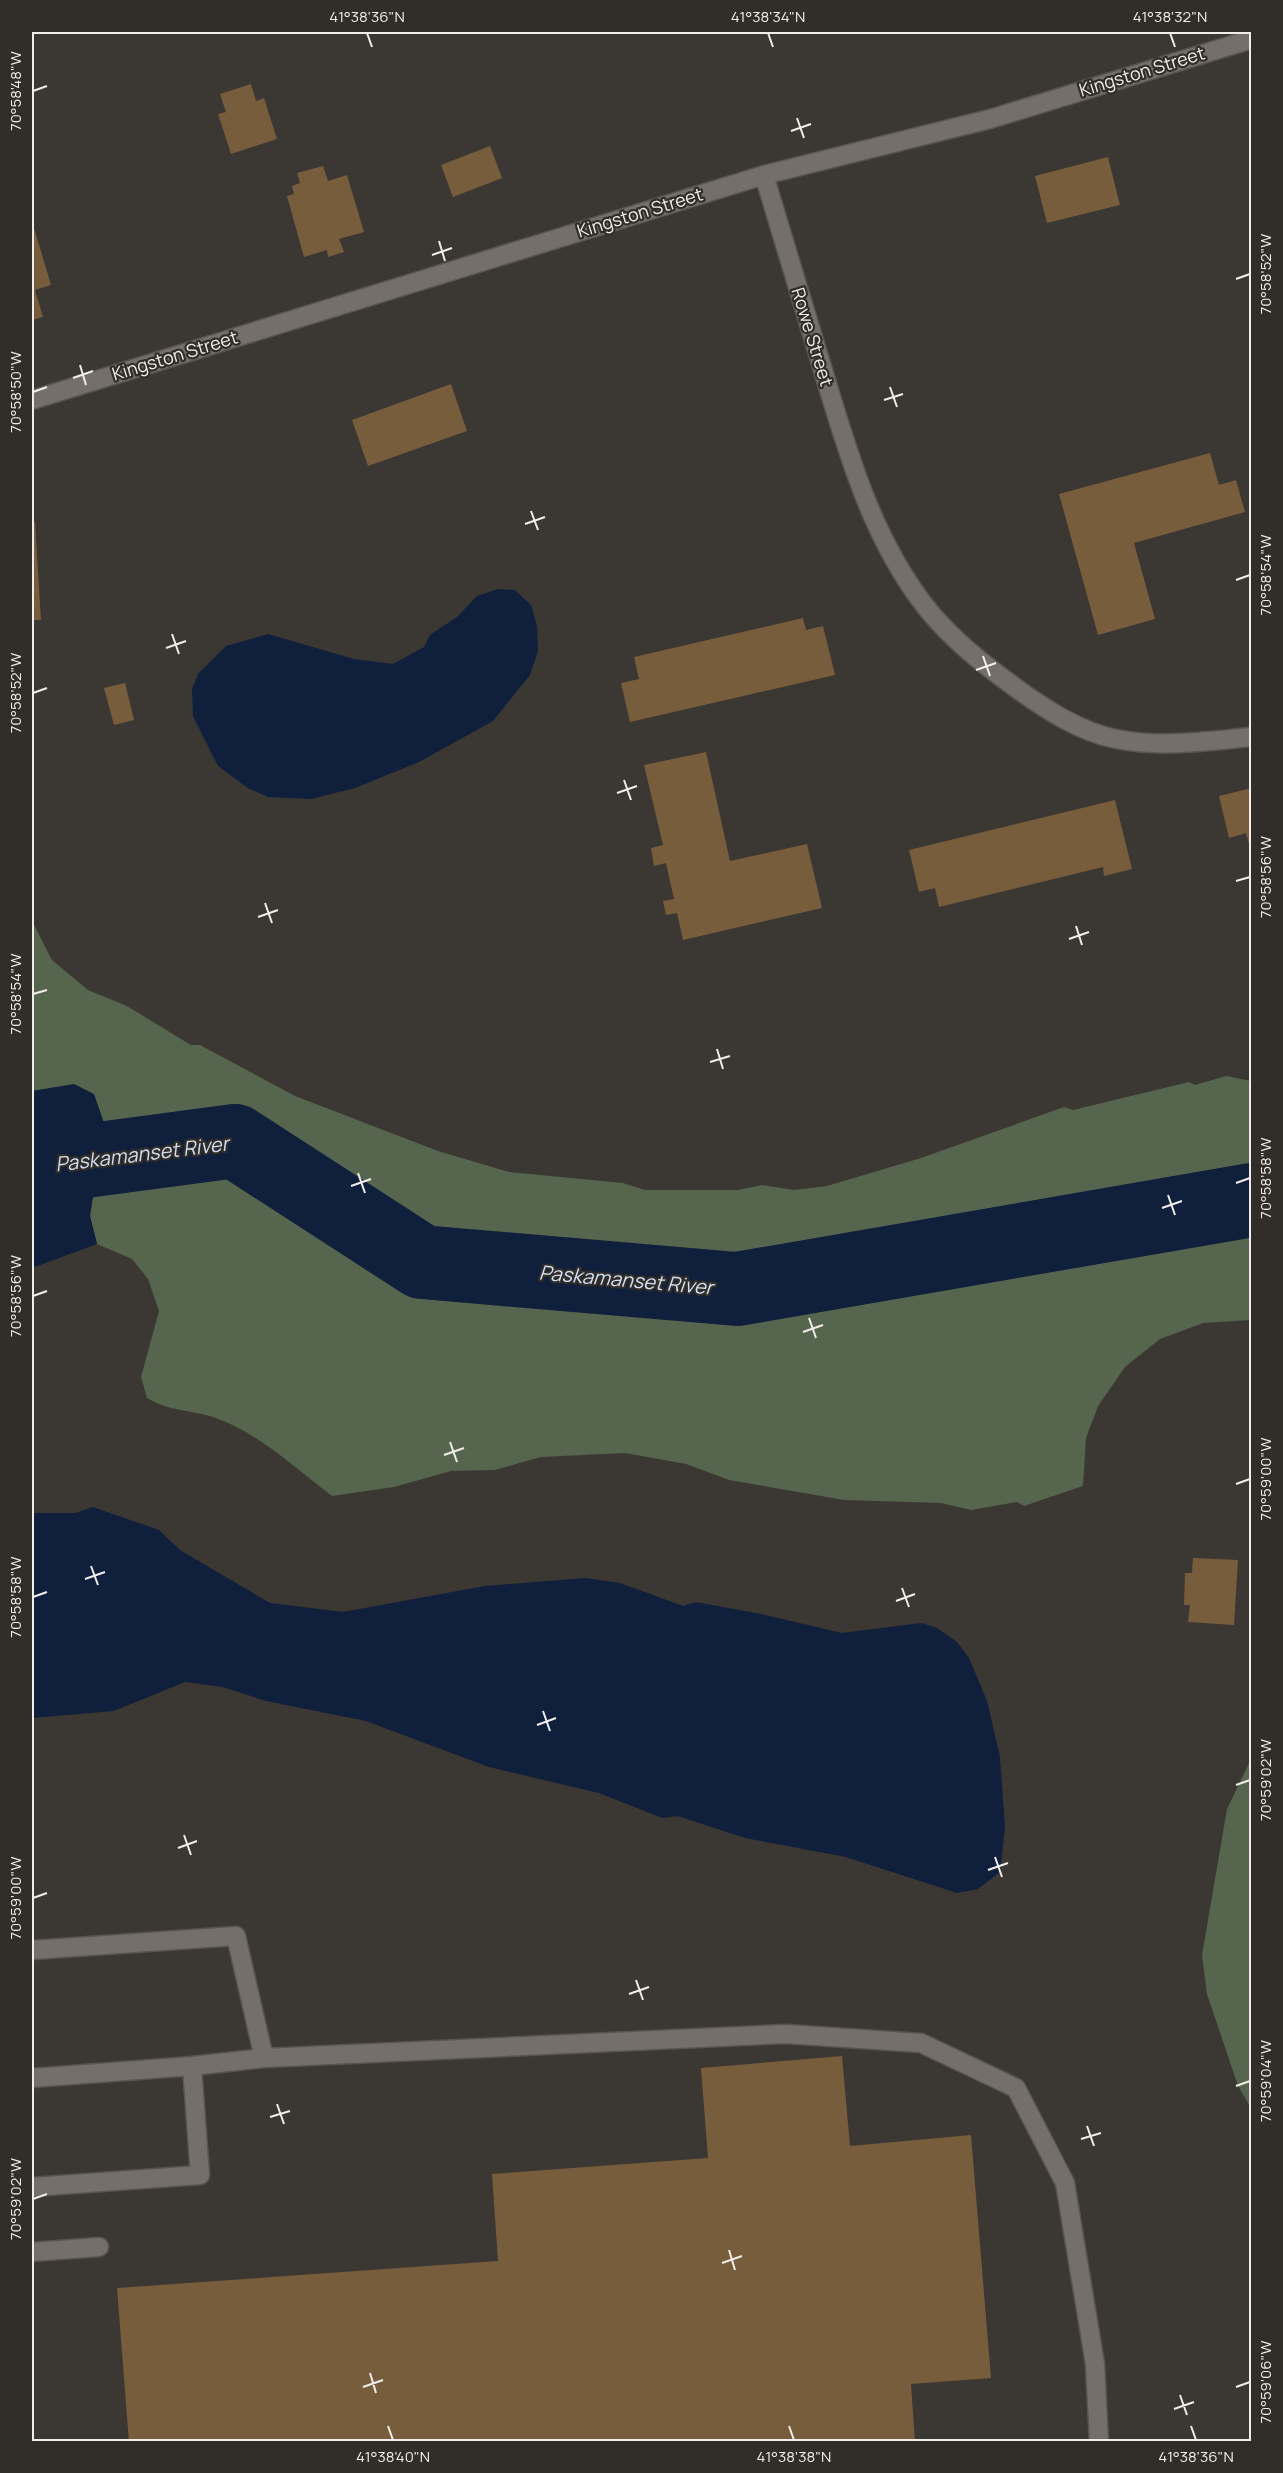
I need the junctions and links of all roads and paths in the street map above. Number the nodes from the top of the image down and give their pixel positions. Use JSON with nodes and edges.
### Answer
{"nodes":[{"id":1,"x":1251,"y":39,"type":"edge"},
{"id":2,"x":764,"y":175,"type":"junction"},
{"id":3,"x":32,"y":400,"type":"edge"},
{"id":4,"x":1251,"y":737,"type":"edge"},
{"id":5,"x":32,"y":1950,"type":"edge"},
{"id":6,"x":264,"y":2058,"type":"junction"},
{"id":7,"x":192,"y":2066,"type":"junction"},
{"id":8,"x":32,"y":2078,"type":"edge"},
{"id":9,"x":32,"y":2187,"type":"edge"},
{"id":10,"x":99,"y":2247,"type":"dead end"},
{"id":11,"x":32,"y":2252,"type":"edge"},
{"id":12,"x":1099,"y":2442,"type":"edge"}],
"edges":[{"from":1,"to":2,"type":"street","name":"Kingston Street"},
{"from":2,"to":3,"type":"street","name":"Kingston Street"},
{"from":2,"to":4,"type":"street","name":"Rowe Street"},
{"from":5,"to":6,"type":"street"},
{"from":6,"to":7,"type":"street"},
{"from":6,"to":12,"type":"street"},
{"from":7,"to":8,"type":"street"},
{"from":7,"to":9,"type":"street"},
{"from":10,"to":11,"type":"street"}]}
